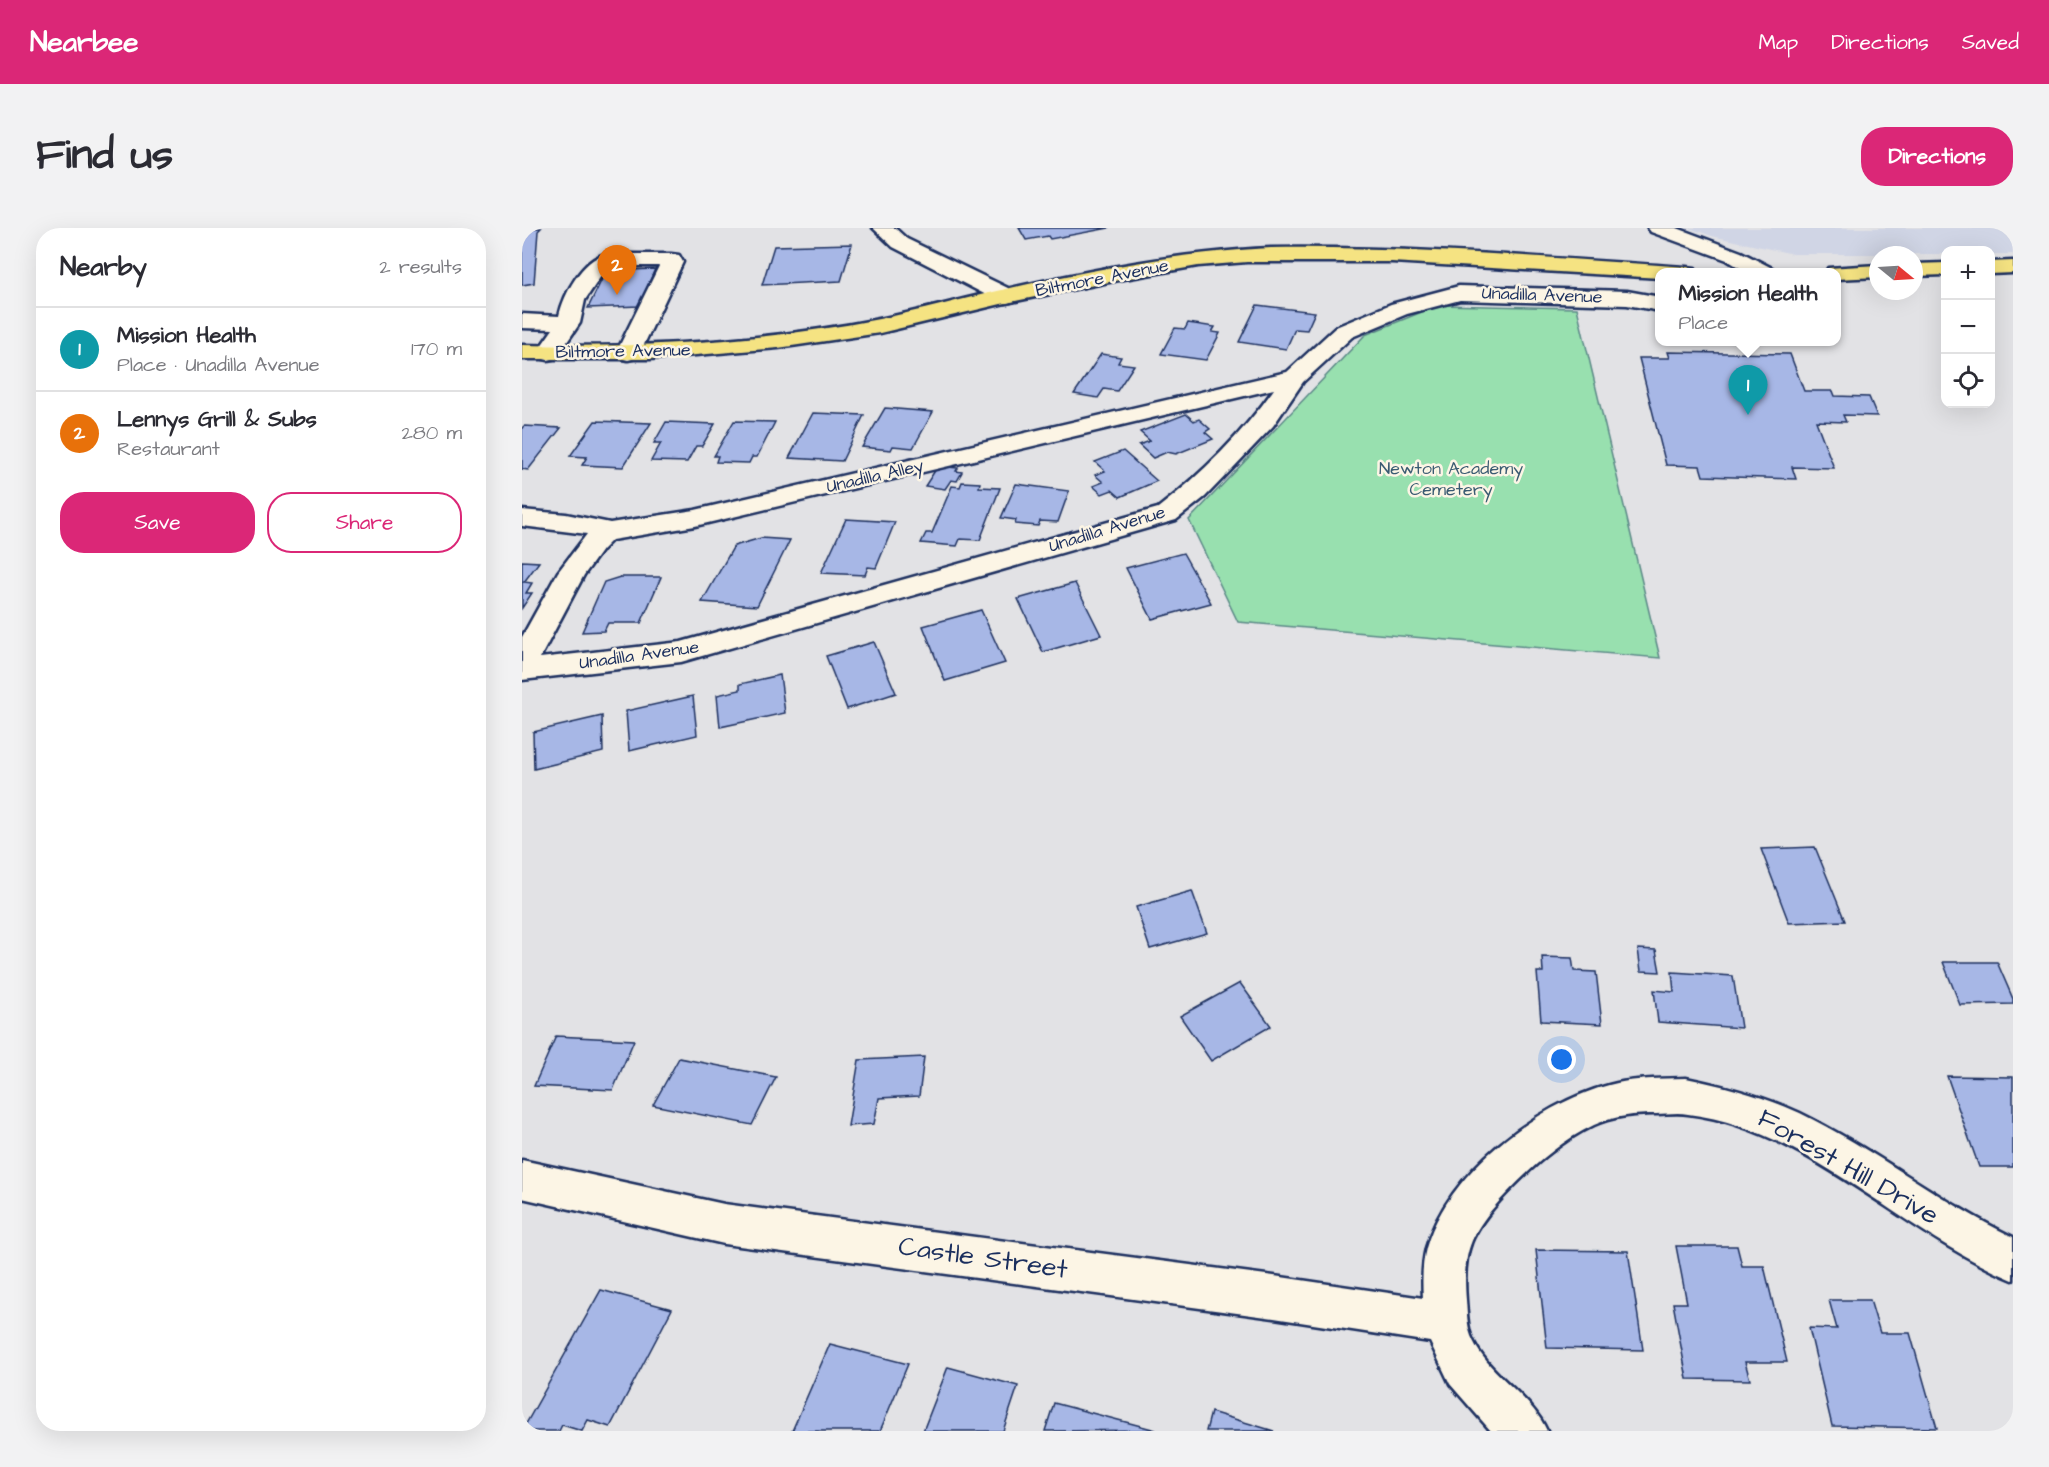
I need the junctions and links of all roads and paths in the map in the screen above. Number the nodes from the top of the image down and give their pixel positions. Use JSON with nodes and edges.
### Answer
{"nodes":[{"id":1,"x":883,"y":228,"type":"edge"},
{"id":2,"x":1658,"y":228,"type":"edge"},
{"id":3,"x":2013,"y":267,"type":"edge"},
{"id":4,"x":1755,"y":268,"type":"edge"},
{"id":5,"x":1995,"y":268,"type":"edge"},
{"id":6,"x":1941,"y":269,"type":"edge"},
{"id":7,"x":1923,"y":270,"type":"edge"},
{"id":8,"x":1655,"y":271,"type":"edge"},
{"id":9,"x":1869,"y":271,"type":"edge"},
{"id":10,"x":1841,"y":273,"type":"edge"},
{"id":11,"x":1005,"y":296,"type":"junction"},
{"id":12,"x":1655,"y":303,"type":"edge"},
{"id":13,"x":522,"y":321,"type":"edge"},
{"id":14,"x":569,"y":323,"type":"junction"},
{"id":15,"x":522,"y":352,"type":"edge"},
{"id":16,"x":548,"y":353,"type":"junction"},
{"id":17,"x":628,"y":353,"type":"junction"},
{"id":18,"x":1295,"y":377,"type":"junction"},
{"id":19,"x":522,"y":518,"type":"edge"},
{"id":20,"x":609,"y":532,"type":"junction"},
{"id":21,"x":522,"y":663,"type":"edge"},
{"id":22,"x":522,"y":670,"type":"edge"},
{"id":23,"x":522,"y":1179,"type":"edge"},
{"id":24,"x":2013,"y":1260,"type":"edge"},
{"id":25,"x":1446,"y":1323,"type":"junction"},
{"id":26,"x":1524,"y":1431,"type":"edge"}],
"edges":[{"from":1,"to":11,"type":"street"},
{"from":2,"to":4,"type":"street"},
{"from":3,"to":5,"type":"main road"},
{"from":6,"to":7,"type":"main road"},
{"from":8,"to":11,"type":"main road","name":"Biltmore Avenue"},
{"from":9,"to":10,"type":"main road"},
{"from":11,"to":17,"type":"main road","name":"Biltmore Avenue"},
{"from":12,"to":18,"type":"street","name":"Unadilla Avenue"},
{"from":13,"to":14,"type":"street"},
{"from":14,"to":16,"type":"street"},
{"from":14,"to":17,"type":"street"},
{"from":15,"to":16,"type":"main road","name":"Biltmore Avenue"},
{"from":16,"to":17,"type":"main road","name":"Biltmore Avenue"},
{"from":18,"to":20,"type":"street","name":"Unadilla Alley"},
{"from":18,"to":22,"type":"street","name":"Unadilla Avenue"},
{"from":19,"to":20,"type":"street"},
{"from":20,"to":21,"type":"street"},
{"from":23,"to":25,"type":"street","name":"Castle Street"},
{"from":24,"to":25,"type":"street","name":"Forest Hill Drive"},
{"from":25,"to":26,"type":"street","name":"Forest Hill Drive"}]}
